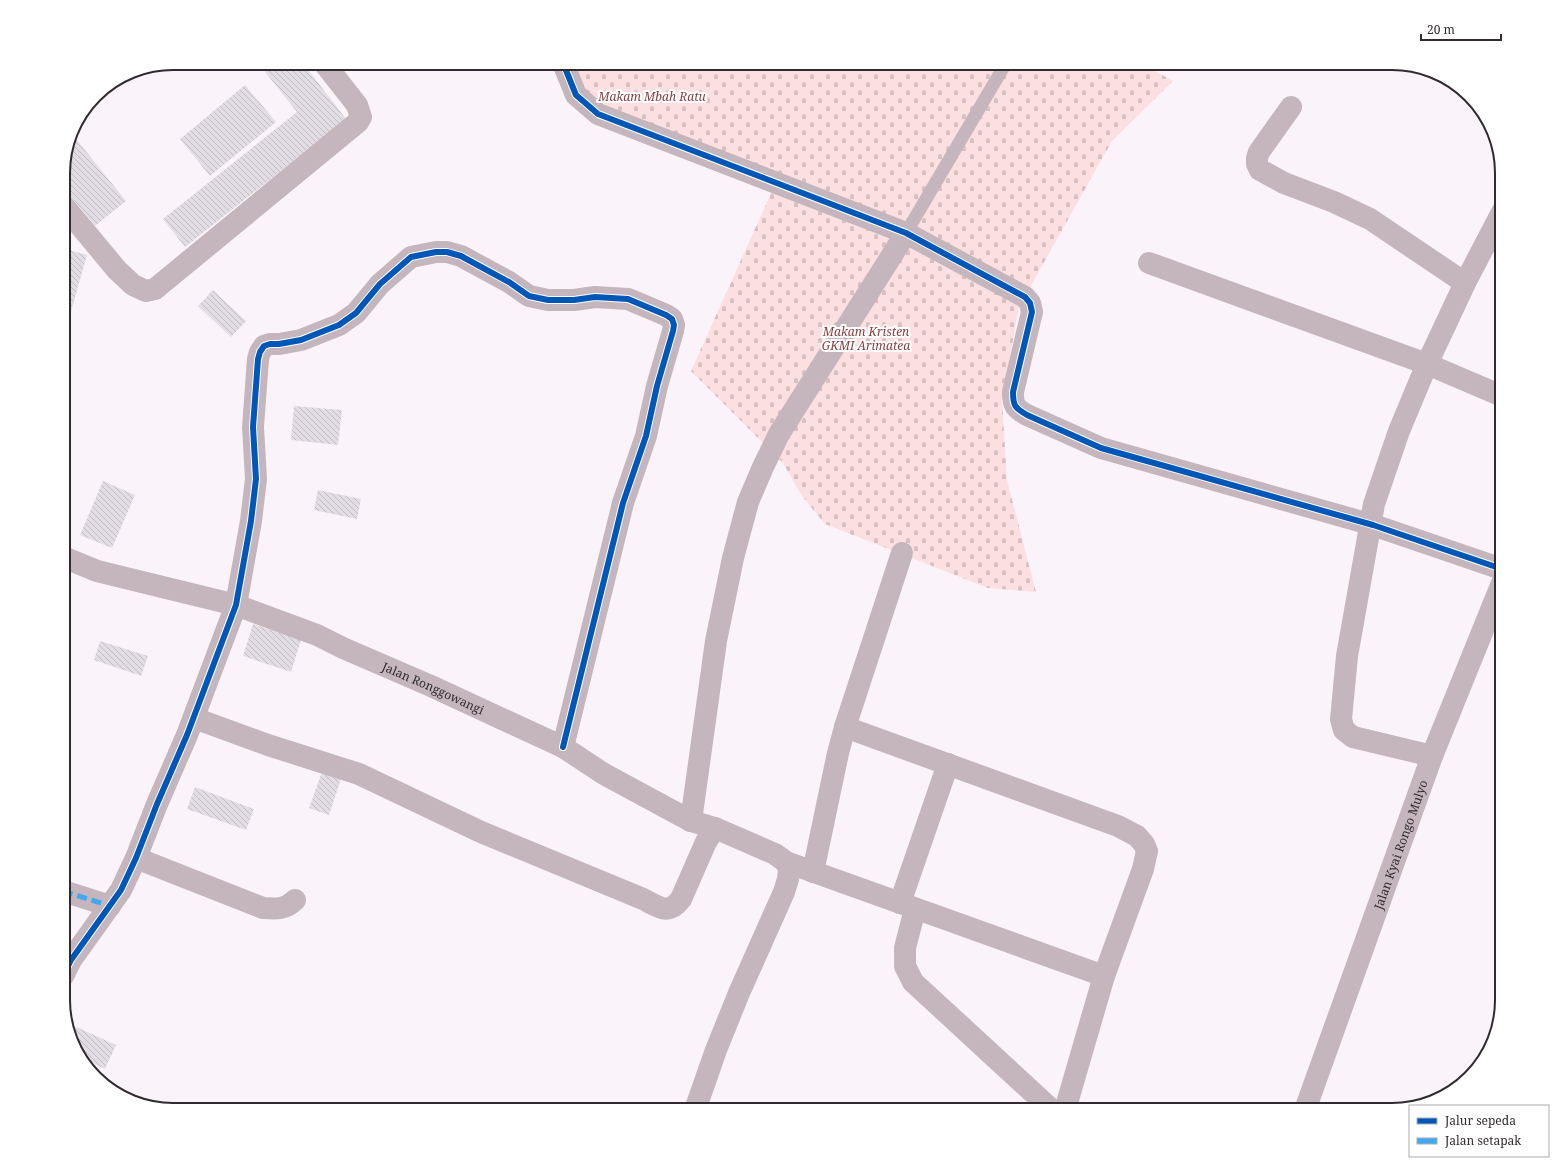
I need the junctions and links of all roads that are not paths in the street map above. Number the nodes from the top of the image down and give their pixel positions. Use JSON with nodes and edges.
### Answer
{"nodes":[{"id":1,"x":330,"y":70,"type":"edge"},
{"id":2,"x":566,"y":70,"type":"edge"},
{"id":3,"x":1002,"y":70,"type":"edge"},
{"id":4,"x":1290,"y":107,"type":"dead end"},
{"id":5,"x":70,"y":213,"type":"edge"},
{"id":6,"x":1495,"y":225,"type":"edge"},
{"id":7,"x":906,"y":232,"type":"junction"},
{"id":8,"x":1149,"y":263,"type":"dead end"},
{"id":9,"x":1465,"y":283,"type":"junction"},
{"id":10,"x":1427,"y":364,"type":"junction"},
{"id":11,"x":1495,"y":393,"type":"edge"},
{"id":12,"x":1369,"y":524,"type":"junction"},
{"id":13,"x":902,"y":554,"type":"dead end"},
{"id":14,"x":70,"y":560,"type":"edge"},
{"id":15,"x":1495,"y":568,"type":"edge"},
{"id":16,"x":1495,"y":599,"type":"edge"},
{"id":17,"x":236,"y":605,"type":"junction"},
{"id":18,"x":194,"y":718,"type":"junction"},
{"id":19,"x":845,"y":727,"type":"junction"},
{"id":20,"x":563,"y":747,"type":"junction"},
{"id":21,"x":1432,"y":756,"type":"junction"},
{"id":22,"x":948,"y":764,"type":"junction"},
{"id":23,"x":691,"y":821,"type":"junction"},
{"id":24,"x":715,"y":828,"type":"junction"},
{"id":25,"x":136,"y":858,"type":"junction"},
{"id":26,"x":786,"y":862,"type":"junction"},
{"id":27,"x":813,"y":872,"type":"junction"},
{"id":28,"x":70,"y":893,"type":"edge"},
{"id":29,"x":295,"y":900,"type":"dead end"},
{"id":30,"x":110,"y":906,"type":"junction"},
{"id":31,"x":908,"y":906,"type":"junction"},
{"id":32,"x":70,"y":962,"type":"edge"},
{"id":33,"x":1104,"y":976,"type":"junction"},
{"id":34,"x":697,"y":1103,"type":"edge"},
{"id":35,"x":1044,"y":1103,"type":"edge"},
{"id":36,"x":1067,"y":1103,"type":"edge"},
{"id":37,"x":1307,"y":1103,"type":"edge"}],
"edges":[{"from":1,"to":5,"type":"street"},
{"from":2,"to":7,"type":"street"},
{"from":3,"to":7,"type":"lane"},
{"from":4,"to":9,"type":"street"},
{"from":6,"to":9,"type":"street"},
{"from":7,"to":12,"type":"street"},
{"from":7,"to":23,"type":"street"},
{"from":8,"to":10,"type":"street"},
{"from":9,"to":10,"type":"street"},
{"from":10,"to":11,"type":"street"},
{"from":10,"to":12,"type":"street"},
{"from":12,"to":15,"type":"street"},
{"from":12,"to":21,"type":"street"},
{"from":13,"to":19,"type":"street"},
{"from":14,"to":17,"type":"street","name":"Jalan Ronggowangi"},
{"from":16,"to":21,"type":"street","name":"Jalan Kyai Rongo Mulyo"},
{"from":17,"to":18,"type":"street"},
{"from":17,"to":20,"type":"street","name":"Jalan Ronggowangi"},
{"from":17,"to":20,"type":"street"},
{"from":18,"to":24,"type":"street"},
{"from":18,"to":25,"type":"street"},
{"from":19,"to":22,"type":"street"},
{"from":19,"to":27,"type":"street"},
{"from":20,"to":23,"type":"street","name":"Jalan Ronggowangi"},
{"from":21,"to":37,"type":"street","name":"Jalan Kyai Rongo Mulyo"},
{"from":22,"to":31,"type":"street"},
{"from":22,"to":33,"type":"street"},
{"from":23,"to":24,"type":"street","name":"Jalan Ronggowangi"},
{"from":24,"to":26,"type":"street","name":"Jalan Ronggowangi"},
{"from":25,"to":29,"type":"street"},
{"from":25,"to":30,"type":"street"},
{"from":26,"to":27,"type":"street","name":"Jalan Ronggowangi"},
{"from":26,"to":34,"type":"street"},
{"from":27,"to":31,"type":"street","name":"Jalan Ronggowangi"},
{"from":28,"to":30,"type":"street"},
{"from":30,"to":32,"type":"street"},
{"from":31,"to":33,"type":"street","name":"Jalan Ronggowangi"},
{"from":31,"to":35,"type":"street"},
{"from":33,"to":36,"type":"street"}]}
